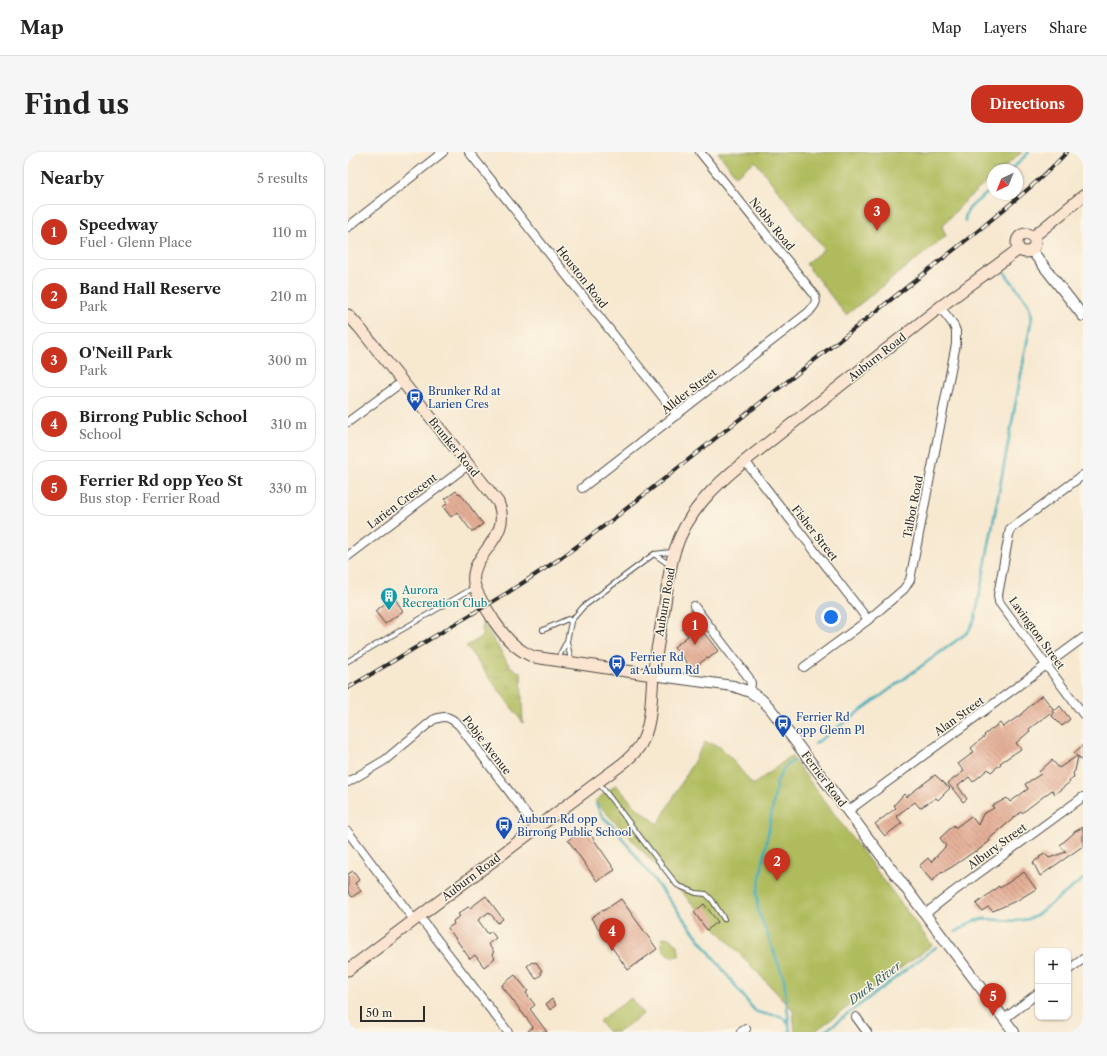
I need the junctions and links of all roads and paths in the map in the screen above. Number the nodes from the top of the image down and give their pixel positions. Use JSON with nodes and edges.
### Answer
{"nodes":[{"id":1,"x":443,"y":152,"type":"edge"},
{"id":2,"x":469,"y":152,"type":"edge"},
{"id":3,"x":700,"y":152,"type":"edge"},
{"id":4,"x":1083,"y":196,"type":"edge"},
{"id":5,"x":348,"y":228,"type":"edge"},
{"id":6,"x":1033,"y":237,"type":"junction"},
{"id":7,"x":1019,"y":249,"type":"junction"},
{"id":8,"x":1032,"y":251,"type":"junction"},
{"id":9,"x":940,"y":307,"type":"junction"},
{"id":10,"x":348,"y":310,"type":"edge"},
{"id":11,"x":809,"y":312,"type":"joint"},
{"id":12,"x":348,"y":315,"type":"edge"},
{"id":13,"x":1083,"y":316,"type":"edge"},
{"id":14,"x":348,"y":318,"type":"edge"},
{"id":15,"x":359,"y":327,"type":"junction"},
{"id":16,"x":402,"y":382,"type":"junction"},
{"id":17,"x":677,"y":415,"type":"junction"},
{"id":18,"x":348,"y":422,"type":"edge"},
{"id":19,"x":745,"y":461,"type":"junction"},
{"id":20,"x":468,"y":465,"type":"junction"},
{"id":21,"x":1083,"y":475,"type":"edge"},
{"id":22,"x":582,"y":488,"type":"dead end"},
{"id":23,"x":675,"y":552,"type":"junction"},
{"id":24,"x":654,"y":554,"type":"junction"},
{"id":25,"x":348,"y":556,"type":"edge"},
{"id":26,"x":671,"y":566,"type":"junction"},
{"id":27,"x":475,"y":582,"type":"junction"},
{"id":28,"x":694,"y":606,"type":"dead end"},
{"id":29,"x":571,"y":620,"type":"junction"},
{"id":30,"x":868,"y":620,"type":"junction"},
{"id":31,"x":543,"y":630,"type":"dead end"},
{"id":32,"x":1083,"y":638,"type":"edge"},
{"id":33,"x":567,"y":641,"type":"junction"},
{"id":34,"x":556,"y":660,"type":"junction"},
{"id":35,"x":348,"y":661,"type":"edge"},
{"id":36,"x":572,"y":663,"type":"junction"},
{"id":37,"x":1046,"y":666,"type":"junction"},
{"id":38,"x":804,"y":667,"type":"dead end"},
{"id":39,"x":653,"y":675,"type":"junction"},
{"id":40,"x":750,"y":692,"type":"junction"},
{"id":41,"x":1083,"y":714,"type":"edge"},
{"id":42,"x":348,"y":782,"type":"edge"},
{"id":43,"x":598,"y":782,"type":"junction"},
{"id":44,"x":1083,"y":797,"type":"edge"},
{"id":45,"x":848,"y":811,"type":"junction"},
{"id":46,"x":536,"y":828,"type":"junction"},
{"id":47,"x":348,"y":832,"type":"edge"},
{"id":48,"x":925,"y":914,"type":"junction"},
{"id":49,"x":417,"y":918,"type":"junction"},
{"id":50,"x":724,"y":919,"type":"dead end"},
{"id":51,"x":1083,"y":959,"type":"edge"},
{"id":52,"x":1071,"y":968,"type":"edge"},
{"id":53,"x":348,"y":970,"type":"edge"},
{"id":54,"x":1035,"y":995,"type":"edge"},
{"id":55,"x":856,"y":1017,"type":"dead end"},
{"id":56,"x":1004,"y":1019,"type":"junction"},
{"id":57,"x":508,"y":1032,"type":"edge"},
{"id":58,"x":867,"y":1032,"type":"edge"},
{"id":59,"x":1014,"y":1032,"type":"edge"}],
"edges":[{"from":1,"to":5,"type":"street"},
{"from":2,"to":17,"type":"street","name":"Houston Road"},
{"from":3,"to":11,"type":"street","name":"Nobbs Road"},
{"from":4,"to":6,"type":"main road"},
{"from":6,"to":7,"type":"main road"},
{"from":6,"to":8,"type":"main road"},
{"from":7,"to":8,"type":"main road"},
{"from":7,"to":9,"type":"main road","name":"Auburn Road"},
{"from":8,"to":13,"type":"street"},
{"from":9,"to":19,"type":"main road","name":"Auburn Road"},
{"from":9,"to":30,"type":"street","name":"Talbot Road"},
{"from":10,"to":15,"type":"main road","name":"Brunker Road"},
{"from":11,"to":17,"type":"street","name":"Allder Street"},
{"from":12,"to":15,"type":"main road","name":"Brunker Road"},
{"from":14,"to":15,"type":"street"},
{"from":15,"to":16,"type":"main road","name":"Brunker Road"},
{"from":16,"to":18,"type":"street"},
{"from":16,"to":20,"type":"main road","name":"Brunker Road"},
{"from":17,"to":22,"type":"street","name":"Allder Street"},
{"from":19,"to":23,"type":"main road","name":"Auburn Road"},
{"from":19,"to":30,"type":"street","name":"Fisher Street"},
{"from":20,"to":25,"type":"street","name":"Larien Crescent"},
{"from":20,"to":27,"type":"main road","name":"Brunker Road"},
{"from":21,"to":37,"type":"street","name":"Lavington Street"},
{"from":23,"to":24,"type":"lane"},
{"from":23,"to":26,"type":"main road","name":"Auburn Road"},
{"from":24,"to":26,"type":"lane"},
{"from":24,"to":29,"type":"lane"},
{"from":26,"to":39,"type":"main road","name":"Auburn Road"},
{"from":27,"to":34,"type":"main road","name":"Ferrier Road"},
{"from":27,"to":35,"type":"lane"},
{"from":28,"to":40,"type":"street"},
{"from":29,"to":31,"type":"lane"},
{"from":29,"to":33,"type":"lane"},
{"from":30,"to":38,"type":"street","name":"Talbot Road"},
{"from":32,"to":37,"type":"street","name":"Alan Street"},
{"from":33,"to":34,"type":"lane"},
{"from":33,"to":36,"type":"lane"},
{"from":34,"to":36,"type":"main road","name":"Ferrier Road"},
{"from":36,"to":39,"type":"main road","name":"Ferrier Road"},
{"from":37,"to":41,"type":"street","name":"Lavington Street"},
{"from":37,"to":45,"type":"street","name":"Alan Street"},
{"from":39,"to":40,"type":"street","name":"Ferrier Road"},
{"from":39,"to":43,"type":"main road","name":"Auburn Road"},
{"from":40,"to":45,"type":"street","name":"Ferrier Road"},
{"from":42,"to":46,"type":"street","name":"Pobje Avenue"},
{"from":43,"to":46,"type":"main road","name":"Auburn Road"},
{"from":43,"to":50,"type":"lane"},
{"from":44,"to":48,"type":"street","name":"Albury Street"},
{"from":45,"to":48,"type":"street","name":"Ferrier Road"},
{"from":46,"to":49,"type":"main road","name":"Auburn Road"},
{"from":47,"to":49,"type":"street"},
{"from":48,"to":56,"type":"street","name":"Ferrier Road"},
{"from":49,"to":53,"type":"main road","name":"Auburn Road"},
{"from":49,"to":57,"type":"street"},
{"from":51,"to":52,"type":"street"},
{"from":54,"to":56,"type":"street"},
{"from":55,"to":58,"type":"street"},
{"from":56,"to":59,"type":"street","name":"Ferrier Road"}]}
